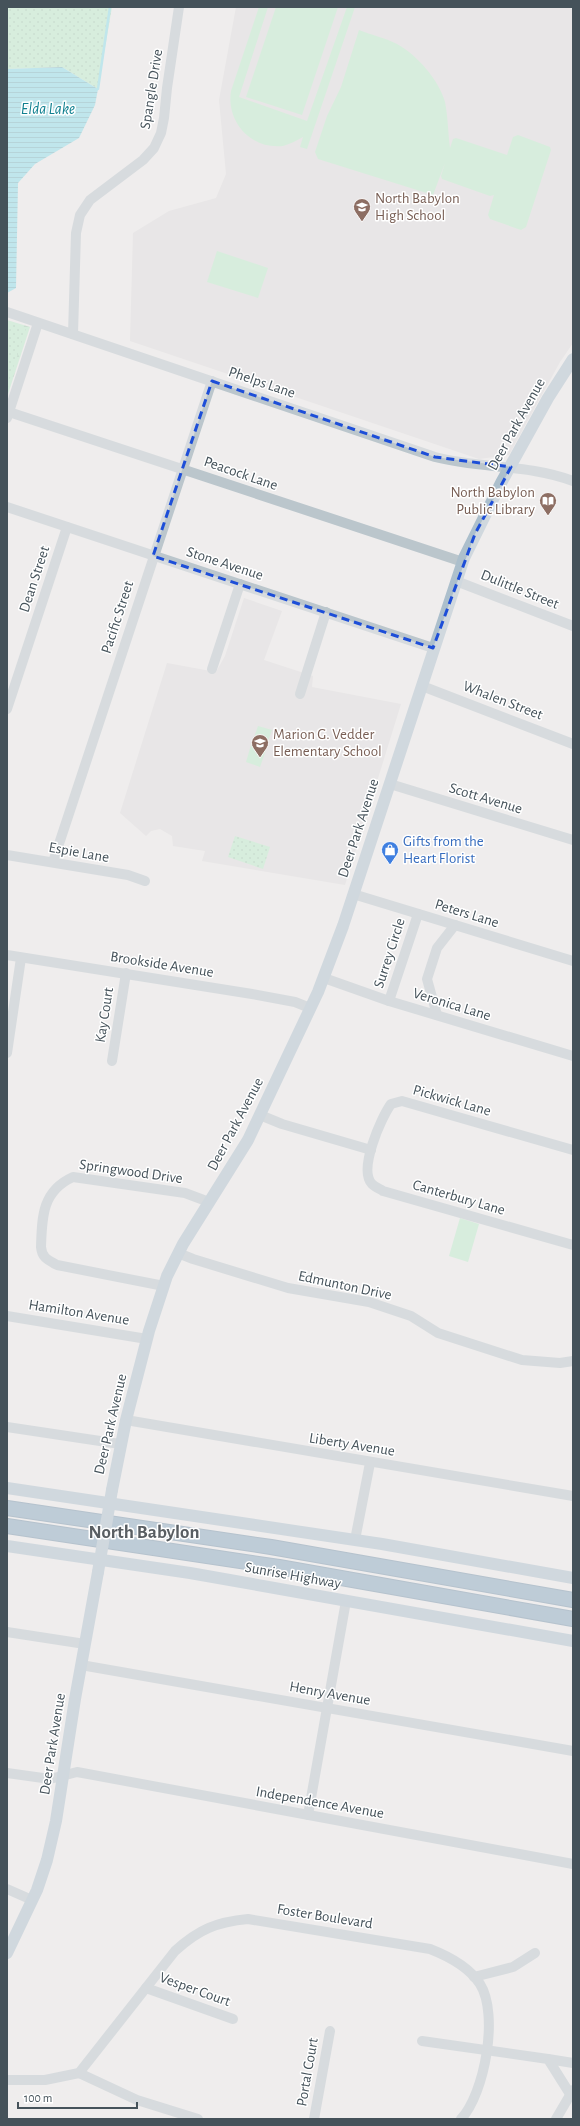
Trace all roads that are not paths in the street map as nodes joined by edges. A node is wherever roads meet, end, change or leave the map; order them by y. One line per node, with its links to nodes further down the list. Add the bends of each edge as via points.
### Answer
1 (179, 7): 4 (street, Spangle Drive, via 164,118 154,148 143,160 90,200 80,215 76,233)
2 (7, 312): 3 (street, Phelps Lane)
3 (38, 323): 4 (street, Phelps Lane); 7 (street)
4 (73, 334): 6 (street, Phelps Lane)
5 (571, 365): 8 (main road, Deer Park Avenue)
6 (212, 381): 8 (street, Phelps Lane, via 435,457); 9 (street, Pacific Street)
7 (8, 415): 9 (street, Peacock Lane)
8 (510, 467): 10 (street, Phelps Lane, via 544,472); 14 (main road, Deer Park Avenue, via 481,521)
9 (182, 469): 13 (street, Pacific Street); 14 (street, Peacock Lane)
10 (573, 481)
11 (7, 508): 12 (street, Stone Avenue)
12 (67, 527): 13 (street, Stone Avenue); 23 (street, Dean Street)
13 (153, 556): 16 (street, Stone Avenue); 28 (street, Pacific Street)
14 (463, 562): 15 (main road, Deer Park Avenue)
15 (456, 581): 18 (street, Dulittle Street); 19 (main road, Deer Park Avenue)
16 (240, 584): 17 (street, Stone Avenue); 20 (street)
17 (326, 612): 19 (street, Stone Avenue); 22 (street)
18 (573, 626)
19 (434, 648): 21 (main road, Deer Park Avenue)
20 (212, 668)
21 (422, 686): 24 (street, Whalen Street); 25 (main road, Deer Park Avenue)
22 (300, 694)
23 (7, 709)
24 (573, 744)
25 (390, 784): 26 (street, Scott Avenue); 30 (main road, Deer Park Avenue)
26 (573, 840)
27 (7, 855): 28 (street, Espie Lane)
28 (53, 862): 29 (street, Espie Lane)
29 (145, 881)
30 (353, 894): 31 (street, Peters Lane); 37 (main road, Deer Park Avenue)
31 (418, 914): 32 (street, Peters Lane); 38 (street, Surrey Circle)
32 (455, 925): 35 (street, Peters Lane); 40 (street, via 437,948 427,979)
33 (7, 955): 34 (street, Brookside Avenue)
34 (21, 958): 36 (street, Brookside Avenue); 41 (street)
35 (573, 961)
36 (126, 973): 39 (street, Brookside Avenue, via 295,1002); 43 (street, Kay Court)
37 (324, 978): 38 (street, Veronica Lane); 39 (main road, Deer Park Avenue)
38 (389, 1001): 40 (street, Veronica Lane)
39 (310, 1008): 44 (main road, Deer Park Avenue)
40 (437, 1015): 42 (street, Veronica Lane)
41 (7, 1053)
42 (573, 1056)
43 (112, 1061)
44 (260, 1115): 45 (street); 47 (main road, Deer Park Avenue, via 242,1152)
45 (371, 1150): 46 (street, Pickwick Lane, via 384,1114 391,1104 402,1101); 48 (street, Canterbury Lane, via 367,1174 372,1184 383,1191)
46 (573, 1150)
47 (209, 1202): 49 (main road, Deer Park Avenue); 50 (street, Springwood Drive, via 185,1193 81,1176 66,1180 44,1205 41,1247 45,1259 57,1265)
48 (573, 1245)
49 (178, 1253): 50 (main road, Deer Park Avenue); 53 (street, Edmunton Drive, via 193,1260 277,1285 358,1300 390,1309 411,1316 438,1333 522,1360 560,1363)
50 (164, 1286): 52 (main road, Deer Park Avenue)
51 (7, 1316): 52 (street, Hamilton Avenue)
52 (147, 1339): 54 (main road, Deer Park Avenue)
53 (573, 1361)
54 (126, 1420): 56 (main road, Deer Park Avenue); 57 (street, Liberty Avenue)
55 (7, 1427): 56 (street)
56 (120, 1444): 70 (main road, Deer Park Avenue, bridge)
57 (370, 1463): 59 (street, Liberty Avenue); 62 (street)
58 (7, 1488): 62 (main road)
59 (573, 1496)
60 (7, 1508): 65 (highway, Sunrise Highway, via 251,1544)
61 (7, 1526): 67 (highway, Sunrise Highway, via 272,1566)
62 (355, 1540): 64 (main road)
63 (7, 1546): 66 (main road, Sunrise Highway, via 190,1573)
64 (573, 1578)
65 (573, 1600)
66 (346, 1602): 69 (main road, Sunrise Highway); 72 (street)
67 (573, 1618)
68 (7, 1632): 70 (street)
69 (573, 1641)
70 (85, 1644): 71 (main road, Deer Park Avenue)
71 (81, 1665): 72 (street, Henry Avenue); 75 (main road, Deer Park Avenue)
72 (326, 1707): 73 (street, Henry Avenue); 76 (street)
73 (573, 1751)
74 (7, 1773): 75 (street, Independence Avenue, via 50,1779)
75 (62, 1776): 76 (street, Independence Avenue, via 77,1772); 79 (main road, Deer Park Avenue, via 56,1822 47,1860)
76 (308, 1815): 77 (street, Independence Avenue)
77 (573, 1864)
78 (7, 1889): 79 (street)
79 (32, 1900): 80 (main road, Deer Park Avenue)
80 (7, 1953)
81 (535, 1953): 82 (street, via 513,1967)
82 (474, 1977): 83 (street, Foster Boulevard, via 461,1965 430,1949 248,1919 206,1928 190,1937 175,1951); 87 (street, Foster Boulevard, via 484,1996)
83 (146, 1988): 84 (street, Vesper Court); 90 (street, Foster Boulevard)
84 (233, 2019)
85 (330, 2031): 94 (street, Portal Court)
86 (422, 2041): 87 (street)
87 (488, 2050): 88 (street); 95 (street, Foster Boulevard, via 476,2096)
88 (548, 2059): 89 (street); 92 (street)
89 (573, 2063)
90 (79, 2073): 91 (street, via 45,2080); 93 (street, via 137,2100)
91 (7, 2080)
92 (572, 2092): 96 (street)
93 (198, 2119)
94 (314, 2119)
95 (462, 2119)
96 (556, 2119)

